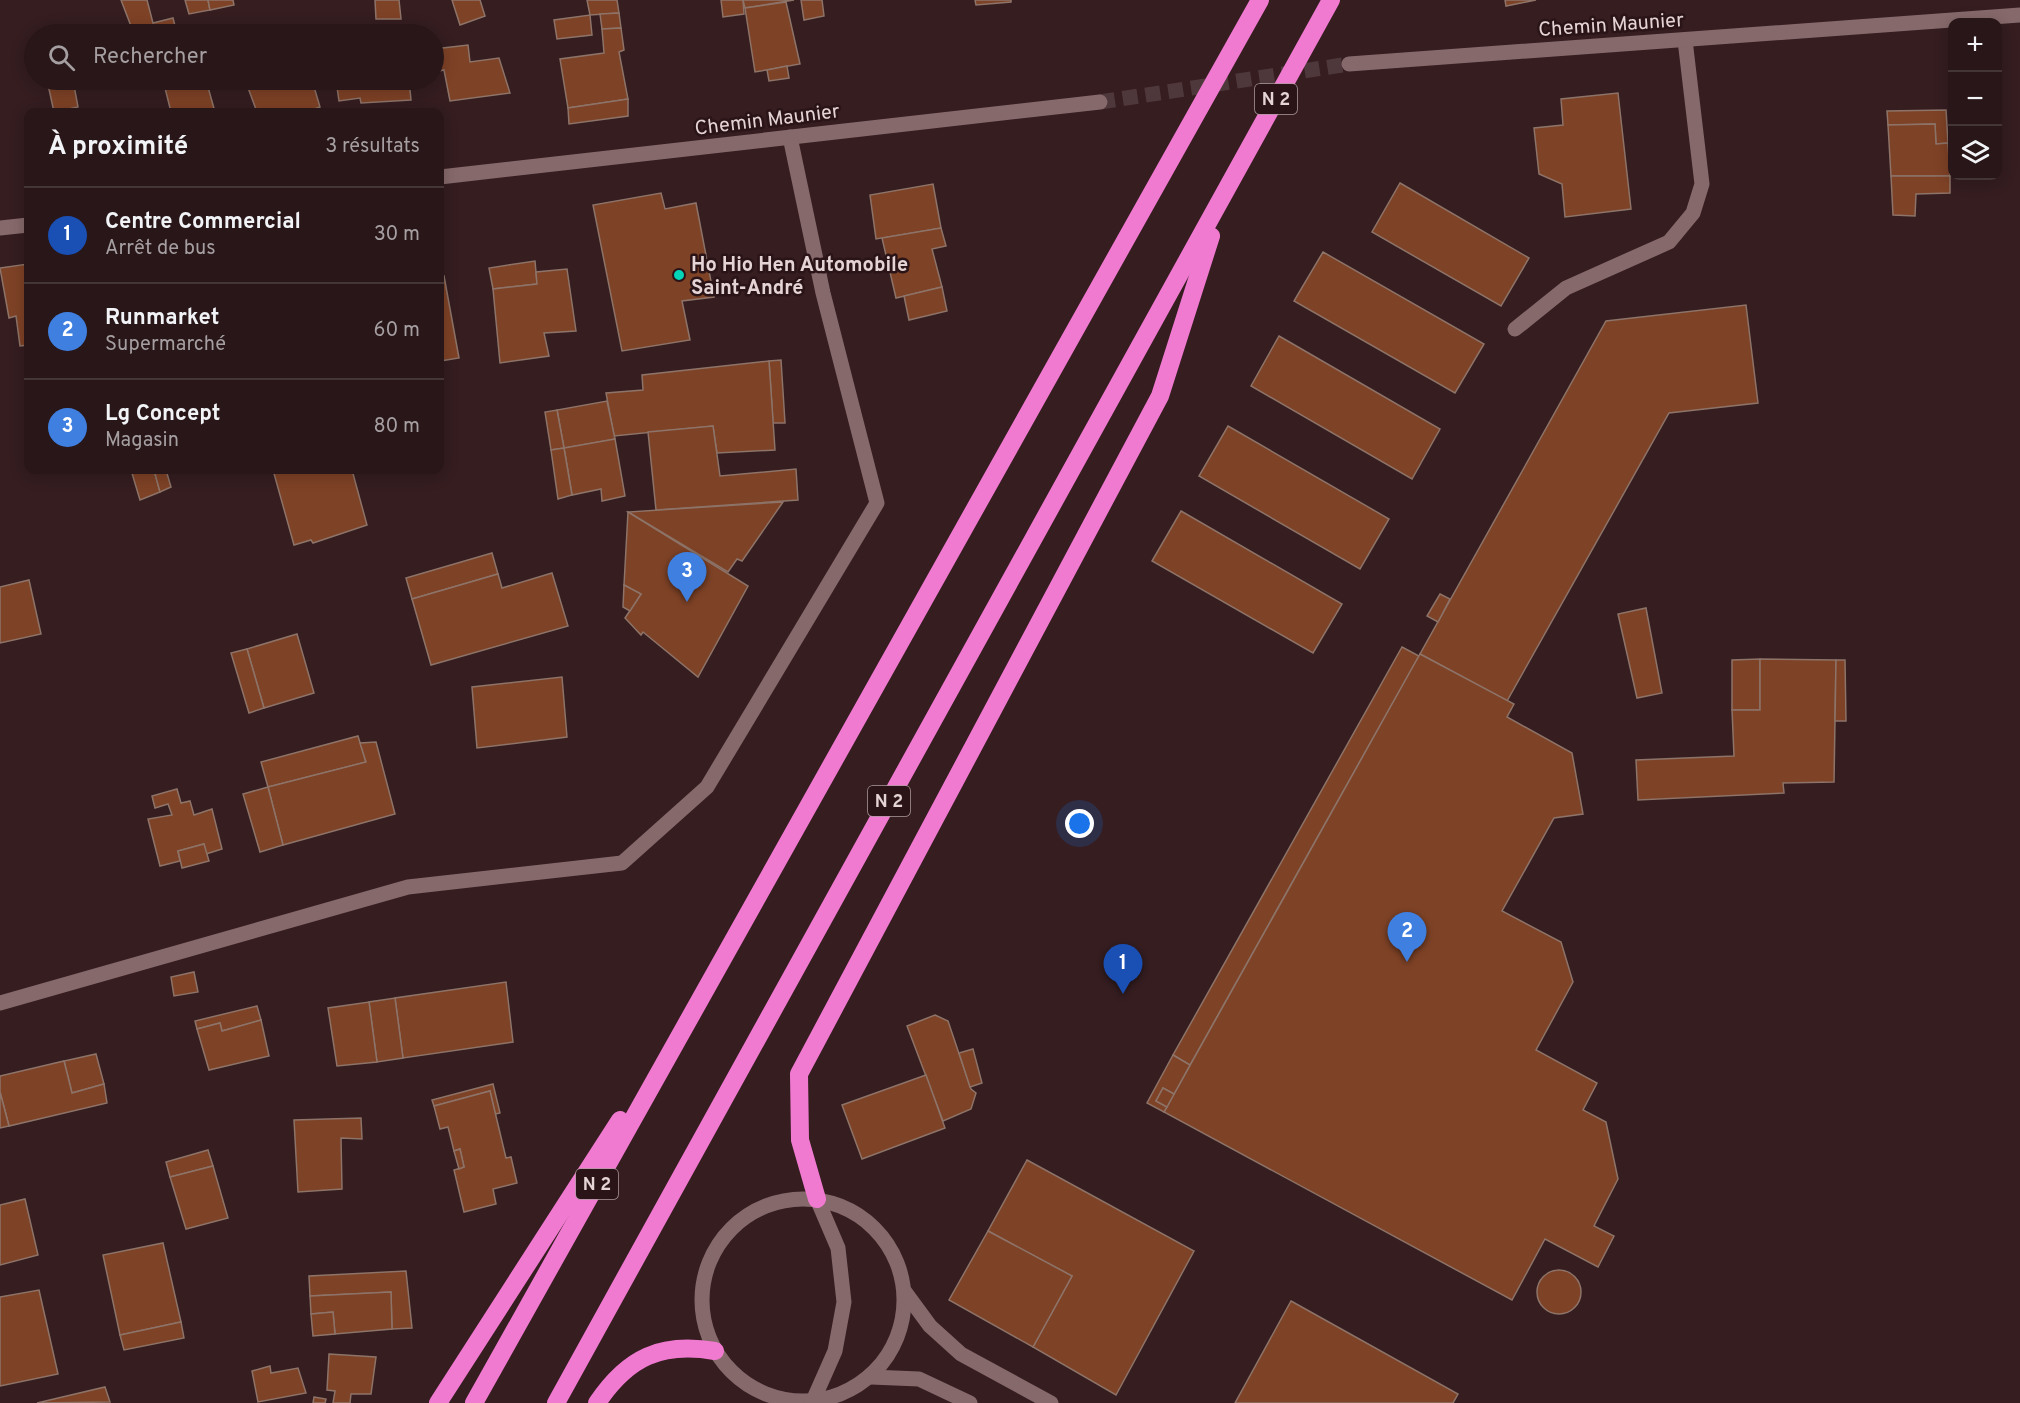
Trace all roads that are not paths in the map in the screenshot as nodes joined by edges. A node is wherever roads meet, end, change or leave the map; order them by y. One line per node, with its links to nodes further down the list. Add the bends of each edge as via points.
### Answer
1 (1260, 0): 13 (highway, N 2)
2 (1330, 0): 9 (highway, N 2)
3 (2020, 15): 4 (street, Chemin Maunier)
4 (1685, 40): 5 (street, Chemin Maunier); 12 (street, via 1701,184 1693,213 1669,242 1566,288)
5 (1349, 64)
6 (1100, 102): 7 (street, Chemin Maunier)
7 (790, 137): 8 (street, Chemin Maunier); 14 (street, via 823,293 877,503 707,787 622,863 408,887)
8 (444, 177)
9 (1222, 199): 15 (highway, via 1160,396 800,1074 800,1140); 22 (highway, N 2)
10 (24, 225): 11 (street)
11 (0, 228)
12 (1515, 329)
13 (719, 964): 20 (highway); 21 (highway, N 2)
14 (0, 1003)
15 (818, 1199): 16 (street, via 836,1203 864,1219 884,1238 898,1261); 17 (street, via 785,1200 754,1210 729,1230 710,1257 702,1288 704,1321); 19 (street, via 838,1248 844,1302 835,1351)
16 (905, 1292): 18 (street, via 903,1324 891,1353); 25 (street, via 930,1326 962,1354)
17 (715, 1351): 19 (street, via 733,1373 756,1390 784,1400); 23 (highway, via 688,1346 640,1358)
18 (871, 1377): 19 (street, via 843,1394); 24 (street, via 919,1379)
19 (812, 1402)
20 (438, 1403)
21 (474, 1403)
22 (556, 1403)
23 (597, 1403)
24 (970, 1403)
25 (1051, 1403)

